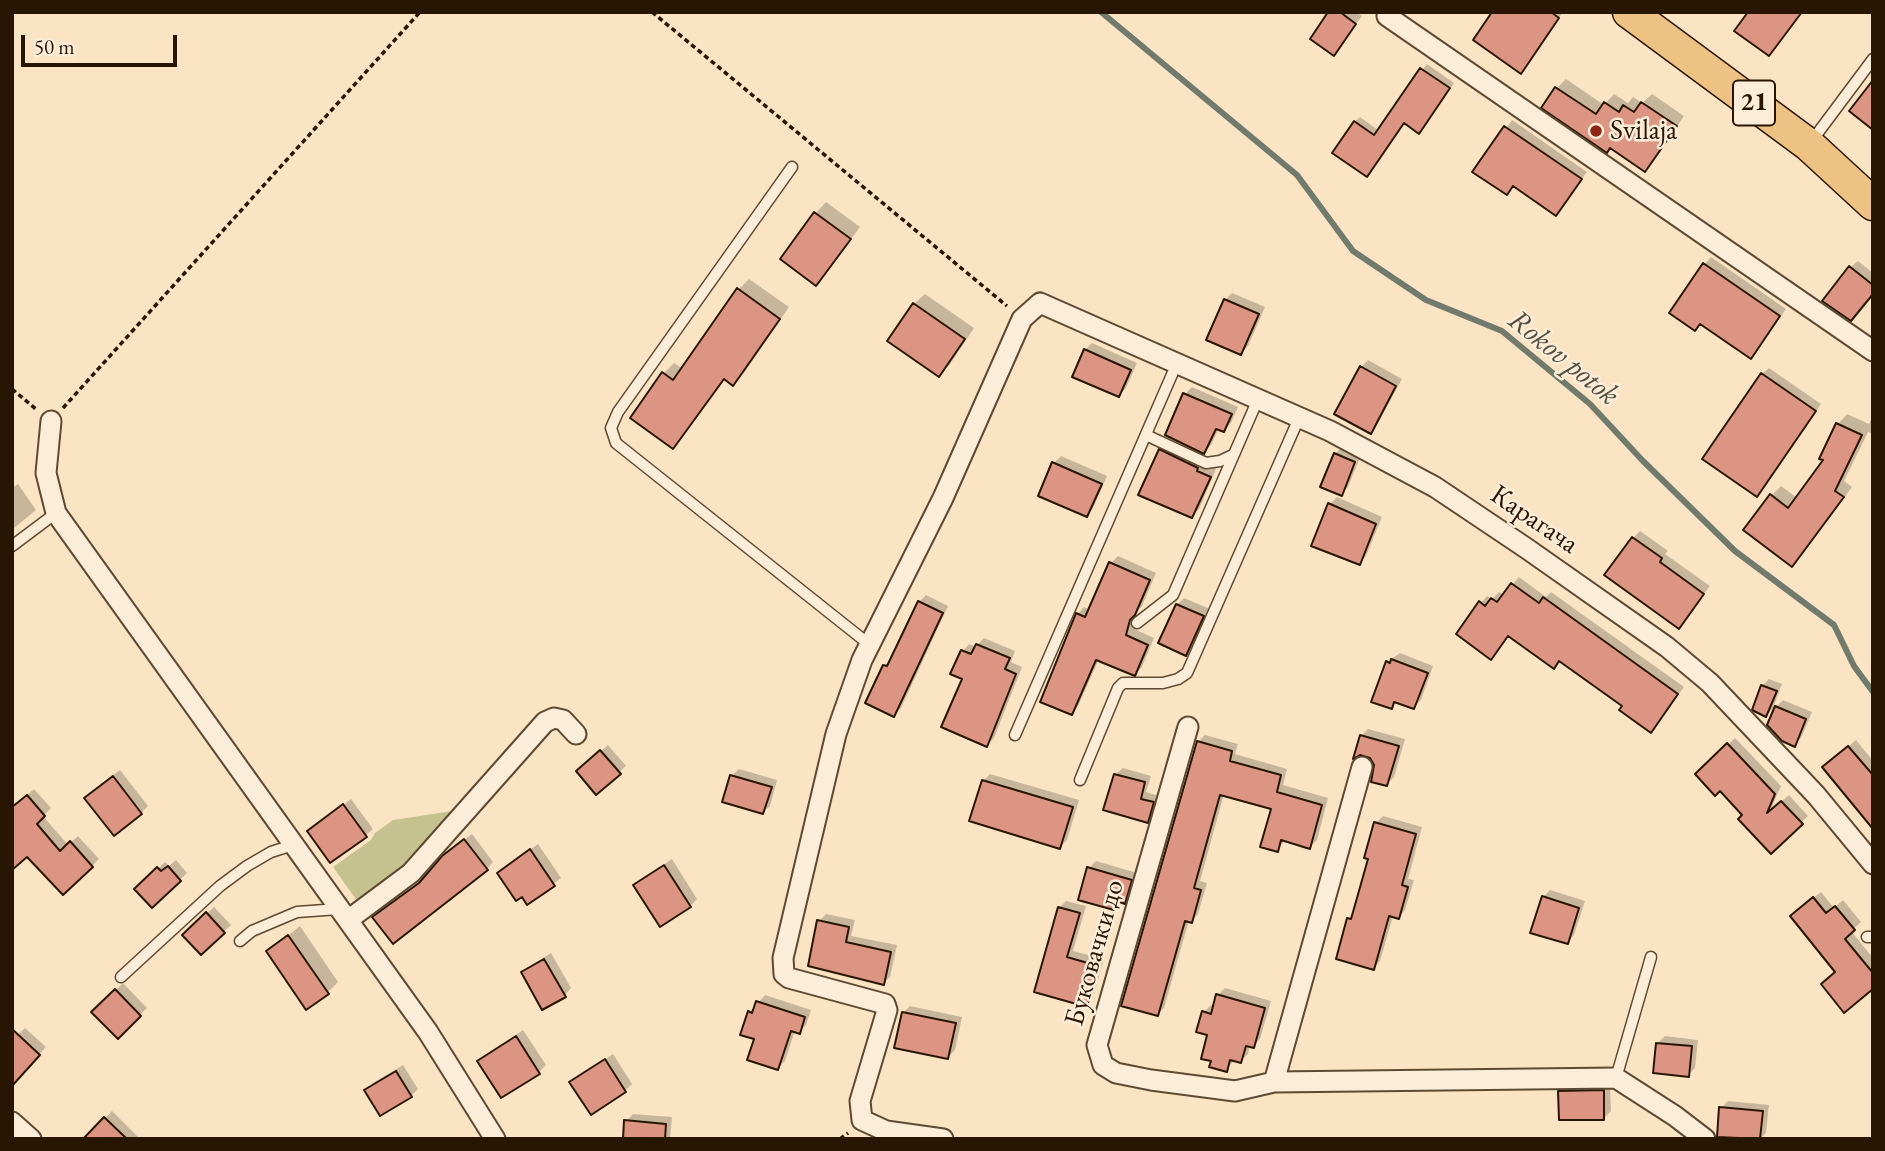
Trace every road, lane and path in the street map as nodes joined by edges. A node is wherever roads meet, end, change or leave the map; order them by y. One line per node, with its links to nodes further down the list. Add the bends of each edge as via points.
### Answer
1 (420, 12): 15 (path)
2 (652, 12): 9 (path)
3 (1629, 12): 6 (main road, 21)
4 (1387, 16): 10 (street)
5 (1873, 59): 6 (lane)
6 (1809, 145): 8 (main road, 21)
7 (792, 167): 21 (lane, via 611,428 616,443)
8 (1873, 204)
9 (1022, 319): 11 (street, Карагача, via 1040,303); 21 (street, via 943,498)
10 (1873, 351)
11 (1177, 363): 13 (street, Карагача); 16 (lane)
12 (12, 389): 15 (path)
13 (1258, 399): 14 (street, Карагача); 17 (lane)
14 (1299, 418): 26 (lane, via 1187,673 1163,682 1123,683); 28 (street, Карагача, via 1435,487 1667,647 1748,723)
15 (51, 421): 18 (street, via 46,473)
16 (1146, 435): 17 (lane, via 1206,463); 24 (lane)
17 (1233, 455): 20 (lane, via 1173,595)
18 (56, 513): 19 (lane); 27 (street)
19 (12, 546)
20 (1137, 623)
21 (870, 645): 38 (street, via 836,734 782,967 789,978 884,1004 887,1010 860,1101 862,1119 886,1131)
22 (1188, 727): 34 (street, Буковачки до, via 1097,1045 1099,1058 1115,1073 1151,1080 1236,1091)
23 (576, 734): 29 (street, via 563,720 545,722 411,873)
24 (1015, 735)
25 (1362, 767): 34 (street)
26 (1080, 780)
27 (293, 845): 29 (street); 32 (lane, via 271,852 220,886)
28 (1873, 864)
29 (344, 914): 30 (lane, via 297,912); 37 (street, via 428,1032)
30 (240, 941)
31 (1651, 957): 33 (lane)
32 (121, 977)
33 (1616, 1077): 34 (street, Буковачки до); 39 (street)
34 (1274, 1082)
35 (12, 1122): 36 (street)
36 (31, 1139)
37 (495, 1139)
38 (943, 1139)
39 (1705, 1139)

